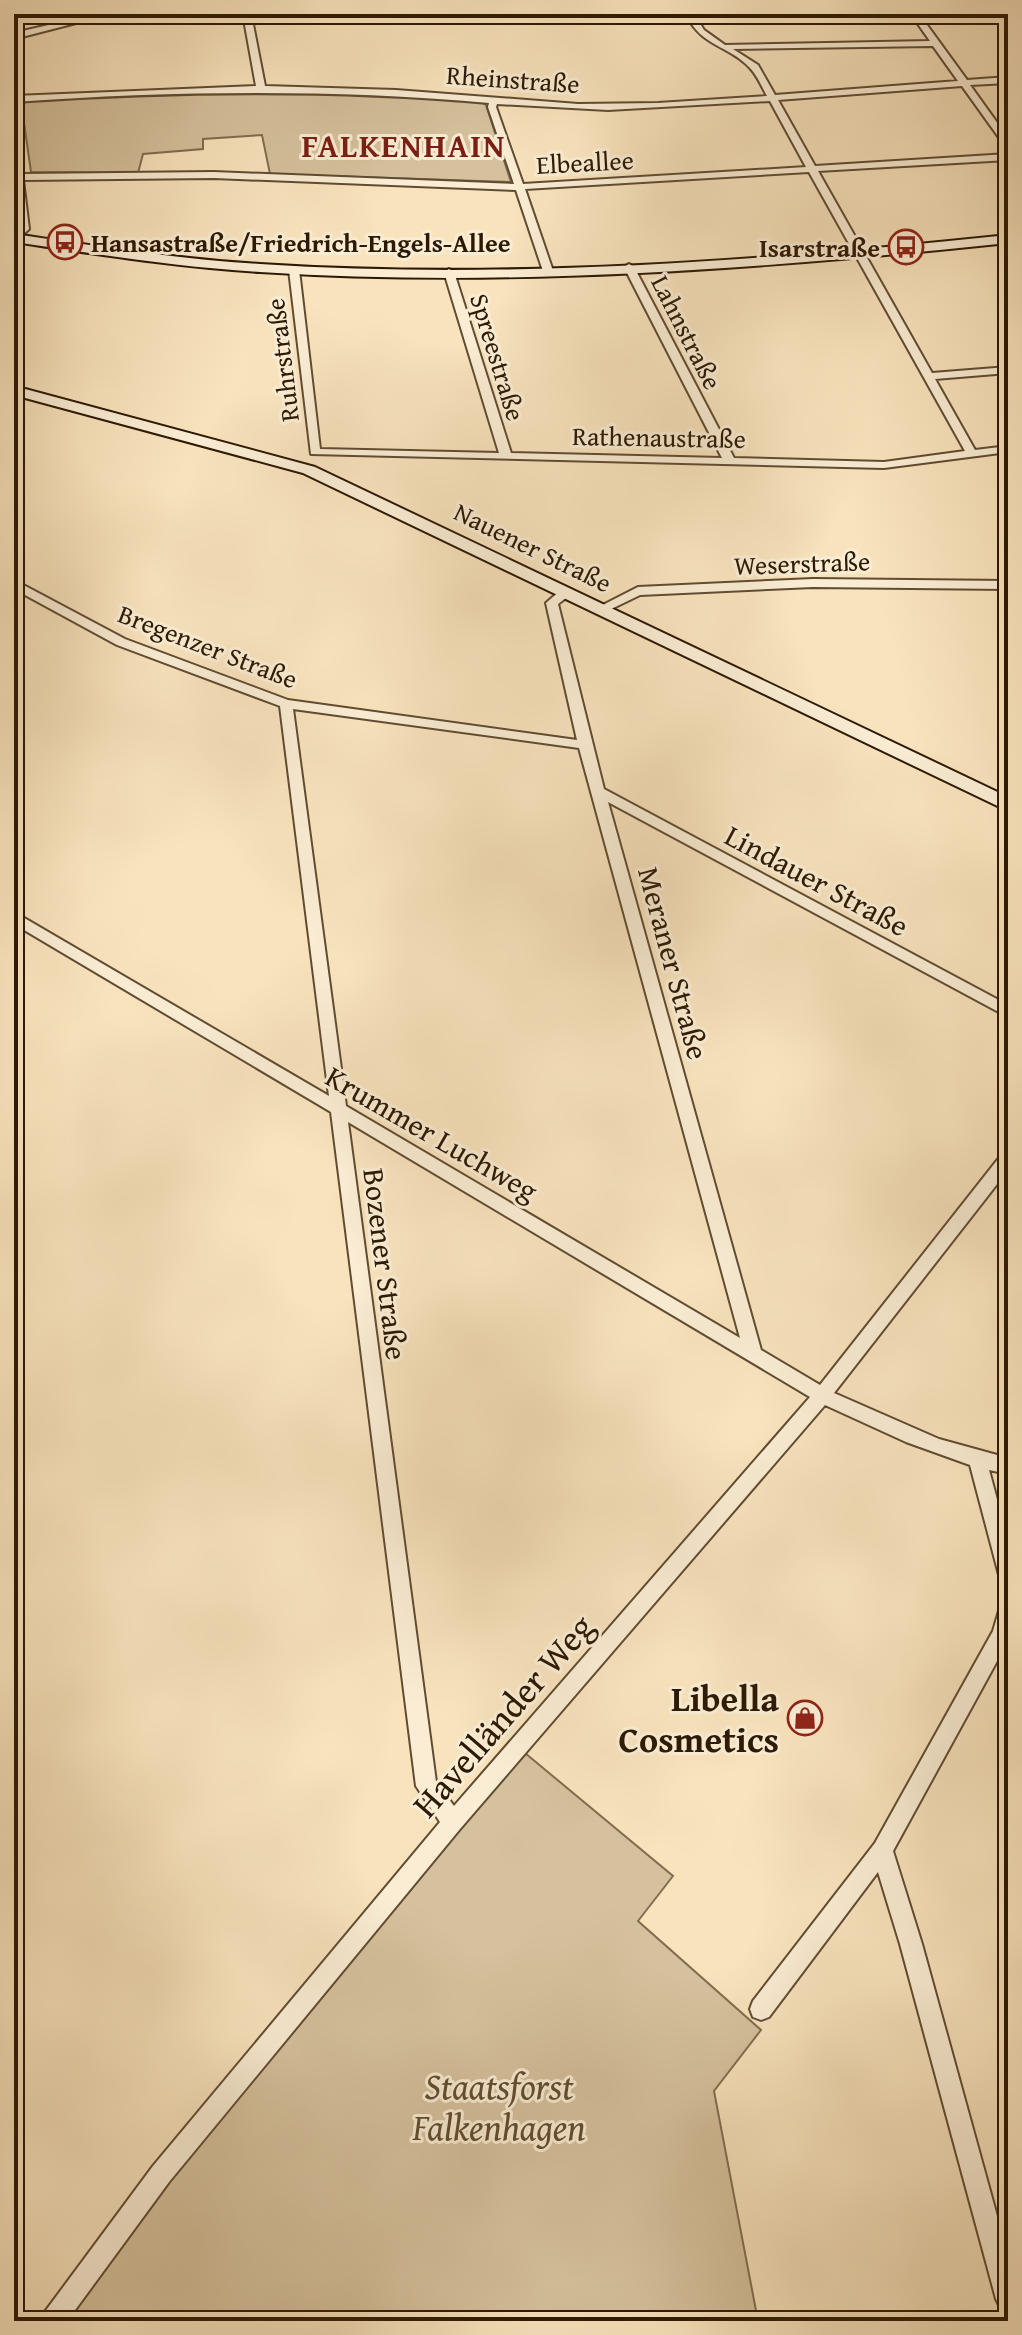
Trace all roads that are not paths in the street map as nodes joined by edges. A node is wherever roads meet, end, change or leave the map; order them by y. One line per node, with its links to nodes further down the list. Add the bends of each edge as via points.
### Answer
1 (107, 14): 5 (street)
2 (247, 14): 10 (street)
3 (690, 14): 7 (street, via 699,31)
4 (915, 14): 6 (street)
5 (14, 36)
6 (936, 43): 7 (street); 9 (street)
7 (726, 47): 11 (street, via 755,67)
8 (1008, 80): 9 (street, Rheinstraße)
9 (964, 82): 11 (street, Rheinstraße); 15 (street)
10 (261, 88): 12 (street, Rheinstraße); 13 (street, Rheinstraße)
11 (772, 96): 13 (street, Rheinstraße, via 608,107); 17 (street)
12 (14, 99)
13 (494, 101): 19 (street)
14 (14, 137): 18 (street)
15 (1008, 144)
16 (1008, 157): 17 (street, Elbeallee)
17 (813, 171): 19 (street, Elbeallee); 22 (street)
18 (19, 177): 19 (street, Elbeallee, via 214,175); 20 (street, via 24,229)
19 (519, 187): 25 (street)
20 (14, 238): 24 (street)
21 (1008, 239): 22 (street)
22 (861, 255): 23 (street); 28 (street)
23 (629, 267): 25 (street); 34 (street, Lahnstraße)
24 (294, 270): 26 (street); 30 (street, Ruhrstraße)
25 (548, 271): 26 (street)
26 (449, 272): 33 (street, Spreestraße)
27 (1008, 370): 28 (street)
28 (929, 376): 32 (street)
29 (14, 390): 37 (street, Nauener Straße, via 309,470)
30 (314, 446): 33 (street, Rathenaustraße, via 315,452)
31 (1008, 449): 32 (street, Rathenaustraße)
32 (972, 454): 34 (street, Rathenaustraße, via 884,465)
33 (506, 456): 34 (street, Rathenaustraße)
34 (729, 460)
35 (14, 584): 39 (street, Bregenzer Straße, via 121,642)
36 (1008, 585): 38 (street, Weserstraße, via 813,583 638,591)
37 (566, 592): 38 (street, Nauener Straße); 40 (street, Meraner Straße, via 552,603)
38 (601, 609): 42 (street, Nauener Straße)
39 (286, 704): 40 (street, Bregenzer Straße); 45 (street, Bozener Straße)
40 (585, 745): 41 (street, Meraner Straße)
41 (601, 793): 44 (street, Lindauer Straße); 47 (street, Meraner Straße)
42 (1008, 805)
43 (14, 917): 45 (street, Krummer Luchweg)
44 (1008, 1012)
45 (338, 1110): 47 (street, Krummer Luchweg); 53 (street, Bozener Straße, via 426,1786)
46 (1008, 1158): 48 (street, Havelländer Weg)
47 (753, 1353): 48 (street, Krummer Luchweg)
48 (822, 1395): 49 (street, Krummer Luchweg); 53 (street, Havelländer Weg)
49 (978, 1461): 50 (street, Krummer Luchweg); 51 (street)
50 (1008, 1466)
51 (1008, 1575)
52 (1008, 1610): 54 (street, via 1002,1633)
53 (453, 1822): 57 (street, Havelländer Weg, via 161,2174)
54 (882, 1850): 55 (street); 56 (street)
55 (761, 2009)
56 (1008, 2299)
57 (52, 2321)

